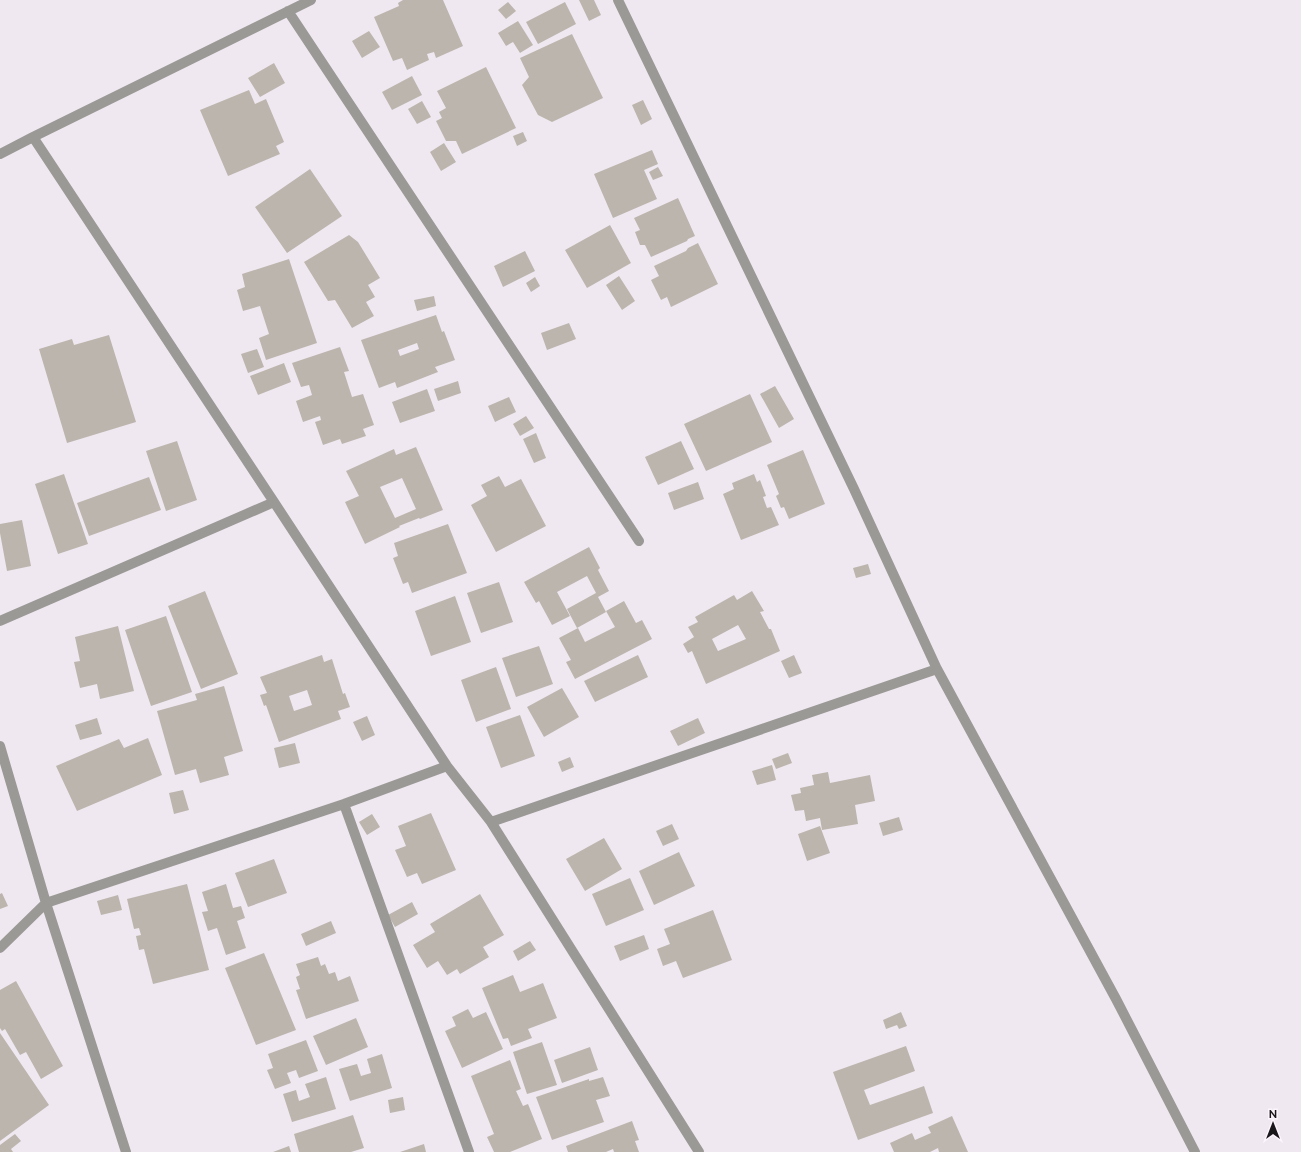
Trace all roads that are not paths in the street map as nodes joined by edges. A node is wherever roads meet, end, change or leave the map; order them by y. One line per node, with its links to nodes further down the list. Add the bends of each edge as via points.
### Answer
1 (311, 0): 3 (street)
2 (618, 0): 9 (street, via 854,489)
3 (288, 11): 4 (street); 7 (street)
4 (33, 138): 5 (street); 6 (street)
5 (0, 154)
6 (274, 502): 8 (street); 11 (street)
7 (639, 541)
8 (0, 622)
9 (937, 669): 13 (street); 19 (street)
10 (0, 746): 14 (street)
11 (447, 766): 12 (street); 13 (street)
12 (344, 804): 14 (street); 17 (street)
13 (491, 822): 18 (street)
14 (46, 903): 15 (street); 16 (street)
15 (0, 948)
16 (126, 1152)
17 (469, 1152)
18 (699, 1152)
19 (1196, 1152)

